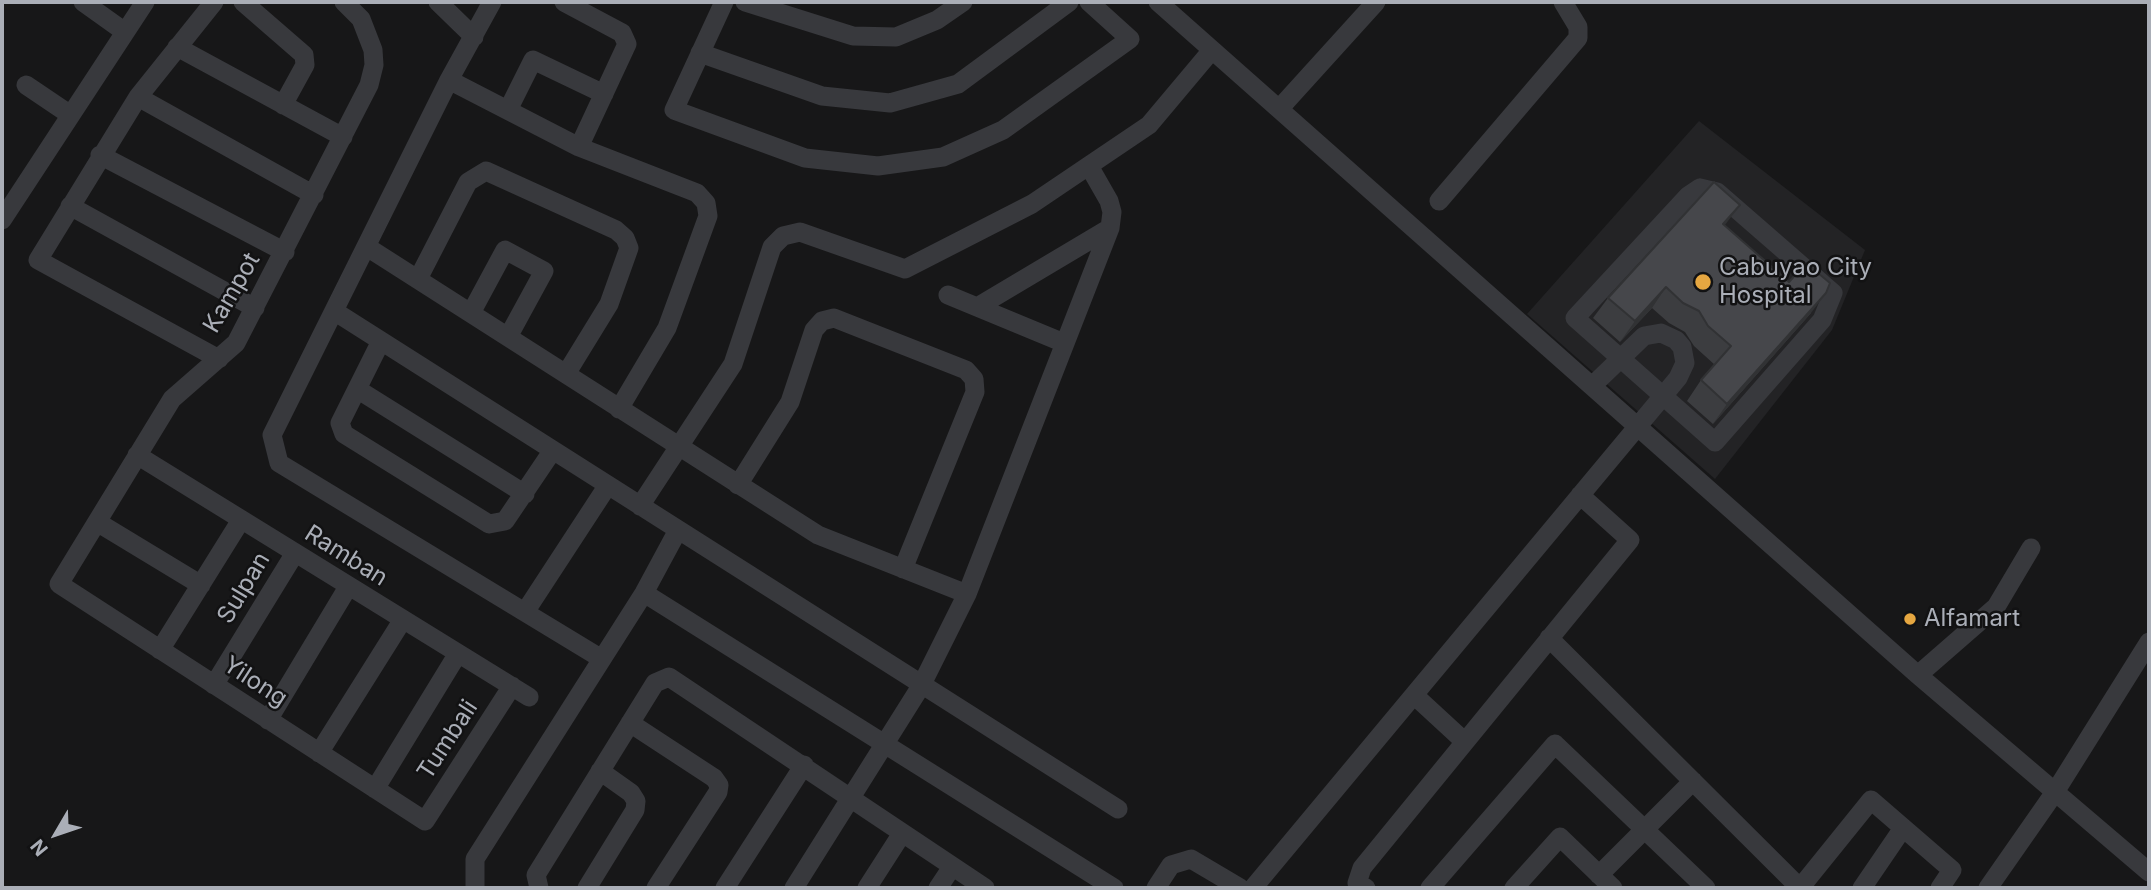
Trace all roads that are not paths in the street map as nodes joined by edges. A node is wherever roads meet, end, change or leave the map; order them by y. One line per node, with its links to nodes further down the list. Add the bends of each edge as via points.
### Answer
1 (83, 2): 17 (street)
2 (145, 2): 17 (street)
3 (214, 2): 19 (street)
4 (243, 2): 26 (street, via 304,55 305,65)
5 (344, 2): 30 (street, Kampot, via 361,19 374,65)
6 (438, 2): 18 (street)
7 (492, 2): 18 (street)
8 (564, 2): 24 (street, via 622,33 627,44)
9 (724, 2): 21 (street)
10 (745, 2): 11 (street, via 853,36 896,37 937,20)
11 (962, 2)
12 (1069, 2): 21 (street, via 958,84 890,103 822,96)
13 (1089, 2): 21 (street, via 1129,39 1003,130 943,157 878,166 805,158 674,110)
14 (1158, 2): 20 (street)
15 (1376, 2): 27 (street)
16 (1563, 2): 35 (street, via 1578,27 1578,38)
17 (125, 32): 29 (street)
18 (474, 37): 22 (street)
19 (177, 47): 25 (street); 26 (street)
20 (1212, 50): 27 (street); 33 (street, via 1149,125)
21 (700, 53)
22 (449, 80): 28 (street); 39 (street)
23 (26, 85): 29 (street)
24 (604, 94): 28 (street, via 533,60); 31 (street)
25 (138, 97): 32 (street); 34 (street)
26 (284, 105): 30 (street)
27 (1279, 109): 53 (street)
28 (508, 110): 31 (street)
29 (69, 114): 37 (street)
30 (343, 137): 34 (street, Kampot)
31 (579, 147): 56 (street, via 697,193 706,203 708,216 667,328)
32 (100, 155): 36 (street); 40 (street)
33 (1089, 166): 38 (street, via 1109,201); 58 (street, via 1032,204 905,269 800,232 783,236 772,247 733,364)
34 (314, 195): 40 (street, Kampot)
35 (1438, 201)
36 (70, 206): 44 (street); 50 (street, via 38,260)
37 (2, 220)
38 (1110, 228): 43 (street); 49 (street)
39 (367, 247): 41 (street); 45 (street)
40 (285, 251): 44 (street, Kampot)
41 (418, 279): 46 (street); 52 (street, via 468,182 486,171 616,230 629,248 609,304)
42 (948, 295): 43 (street)
43 (979, 306): 49 (street)
44 (255, 307): 50 (street, Kampot, via 236,343)
45 (334, 311): 48 (street); 77 (street, via 272,435 279,463)
46 (471, 313): 47 (street); 47 (street, via 505,250 544,271)
47 (508, 337): 52 (street)
48 (381, 341): 54 (street); 59 (street)
49 (1064, 343): 76 (street)
50 (219, 359): 60 (street, Kampot, via 172,399)
51 (1620, 359): 53 (street); 55 (street); 55 (street, via 1652,333 1676,340 1685,355 1683,372); 55 (street, via 1575,318 1700,188 1717,192 1833,293 1822,320 1715,443)
52 (566, 374): 56 (street)
53 (1592, 386): 57 (street)
54 (357, 389): 63 (street); 63 (street, via 340,423 344,434 489,524 505,522)
55 (1663, 397): 57 (street)
56 (619, 409): 58 (street)
57 (1636, 427): 64 (street); 84 (street)
58 (680, 448): 62 (street); 65 (street)
59 (553, 450): 61 (street); 63 (street)
60 (137, 455): 66 (street, Ramban); 67 (street, Kampot)
61 (608, 485): 65 (street); 77 (street)
62 (738, 485): 71 (street, via 818,535); 71 (street, via 790,402 814,330 822,321 834,318 966,370 974,379 975,392)
63 (525, 494)
64 (1580, 495): 79 (street, via 1630,540); 88 (street)
65 (640, 506): 68 (street)
66 (241, 520): 70 (street, Ramban); 73 (street)
67 (97, 522): 72 (street, Kampot); 73 (street)
68 (678, 530): 75 (street); 87 (street)
69 (2031, 548): 84 (street, via 1996,607)
70 (295, 553): 74 (street, Ramban); 85 (street, Sulpan)
71 (903, 569): 76 (street)
72 (59, 584): 81 (street, Yilong)
73 (201, 584): 81 (street)
74 (348, 587): 78 (street, Ramban); 90 (street)
75 (644, 593): 83 (street); 93 (street)
76 (967, 594): 87 (street)
77 (525, 612): 83 (street)
78 (402, 621): 82 (street, Ramban); 94 (street)
79 (1549, 638): 92 (street); 97 (street)
80 (2149, 642): 99 (street)
81 (160, 650): 85 (street, Yilong)
82 (457, 655): 86 (street, Ramban); 98 (street)
83 (602, 659): 110 (street, via 475,859)
84 (1918, 676): 99 (street)
85 (214, 685): 90 (street, Yilong)
86 (512, 686): 89 (street, Ramban); 102 (street, Tumbali)
87 (921, 686): 93 (street); 101 (street)
88 (1414, 695): 92 (street); 122 (street)
89 (529, 697)
90 (268, 720): 94 (street, Yilong)
91 (630, 723): 95 (street, via 655,683 669,677); 96 (street); 113 (street, via 719,785)
92 (1465, 742): 123 (street, via 1362,868 1357,883)
93 (886, 743): 100 (street); 119 (street)
94 (319, 753): 98 (street, Yilong)
95 (804, 765): 100 (street); 114 (street)
96 (600, 771): 111 (street, via 536,875); 112 (street, via 631,793 635,810)
97 (1693, 781): 104 (street); 127 (street)
98 (375, 789): 102 (street, Yilong)
99 (2055, 792): 107 (street); 130 (street)
100 (852, 797): 105 (street); 115 (street)
101 (1118, 809)
102 (425, 821)
103 (1903, 828): 127 (street, via 1871,800); 128 (street); 129 (street, via 1952,870)
104 (1645, 830): 108 (street); 124 (street, via 1555,744); 126 (street)
105 (901, 835): 106 (street); 116 (street)
106 (952, 867): 117 (street); 118 (street)
107 (2149, 872)
108 (1606, 882): 125 (street, via 1560,837)
109 (2149, 884): 131 (street)
110 (475, 888)
111 (539, 888)
112 (587, 888)
113 (656, 888)
114 (725, 888)
115 (794, 888)
116 (867, 888)
117 (938, 888)
118 (985, 888)
119 (1114, 888)
120 (1156, 888): 121 (street, via 1171,865 1191,859)
121 (1240, 888)
122 (1253, 888)
123 (1366, 888)
124 (1430, 888)
125 (1514, 888)
126 (1706, 888)
127 (1800, 888)
128 (1862, 888)
129 (1940, 888)
130 (1988, 888)
131 (2146, 888)

